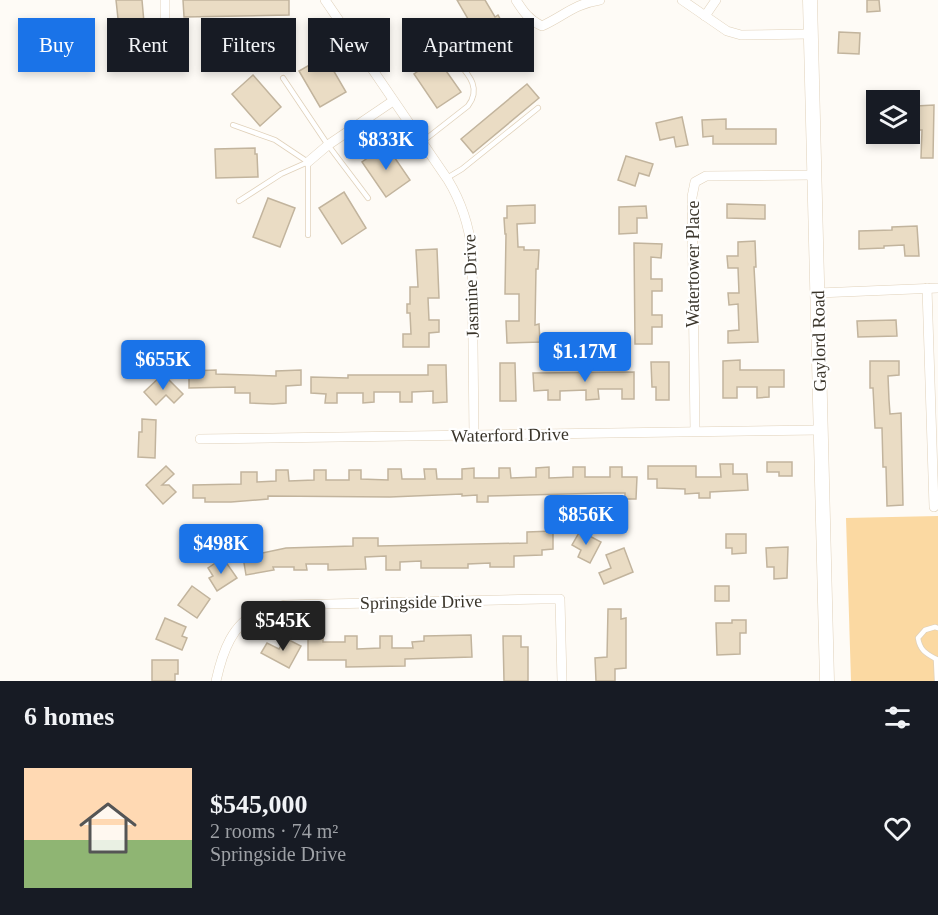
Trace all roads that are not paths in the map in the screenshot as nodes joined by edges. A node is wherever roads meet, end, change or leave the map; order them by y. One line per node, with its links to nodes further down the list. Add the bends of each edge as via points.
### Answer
1 (165, 0): 9 (street)
2 (325, 0): 13 (street, Jasmine Drive)
3 (516, 0): 4 (street, via 533,22 542,26 573,8)
4 (600, 0)
5 (682, 0): 8 (street)
6 (716, 0): 8 (street)
7 (810, 0): 10 (street, Gaylord Road)
8 (705, 16): 10 (street, via 741,35)
9 (165, 18)
10 (810, 34): 19 (street, Gaylord Road)
11 (467, 72): 16 (lane, via 476,90 474,99)
12 (282, 78): 17 (lane)
13 (393, 101): 16 (street, Jasmine Drive); 17 (street)
14 (538, 108): 20 (lane)
15 (232, 125): 18 (lane, via 275,140)
16 (422, 142): 20 (street, Jasmine Drive)
17 (328, 145): 18 (street); 21 (lane)
18 (308, 162): 22 (lane); 23 (lane)
19 (814, 175): 26 (street, Gaylord Road); 28 (street, Watertower Place, via 706,176 695,182)
20 (447, 178): 29 (street, Jasmine Drive, via 470,228)
21 (368, 198)
22 (239, 201)
23 (308, 236)
24 (927, 288): 25 (street); 26 (street); 30 (street)
25 (938, 288)
26 (818, 293): 27 (street, Gaylord Road)
27 (820, 430): 28 (street, Waterford Drive); 37 (street, Gaylord Road)
28 (695, 432): 29 (street, Waterford Drive)
29 (474, 435): 31 (street, Waterford Drive)
30 (935, 435): 32 (street)
31 (200, 439)
32 (934, 507)
33 (938, 628): 34 (lane, via 925,630 918,638 925,653)
34 (937, 658): 38 (lane)
35 (216, 681): 36 (street, Springside Drive, via 224,648 238,627 259,611 285,605 560,599)
36 (562, 681)
37 (827, 681)
38 (937, 681)

